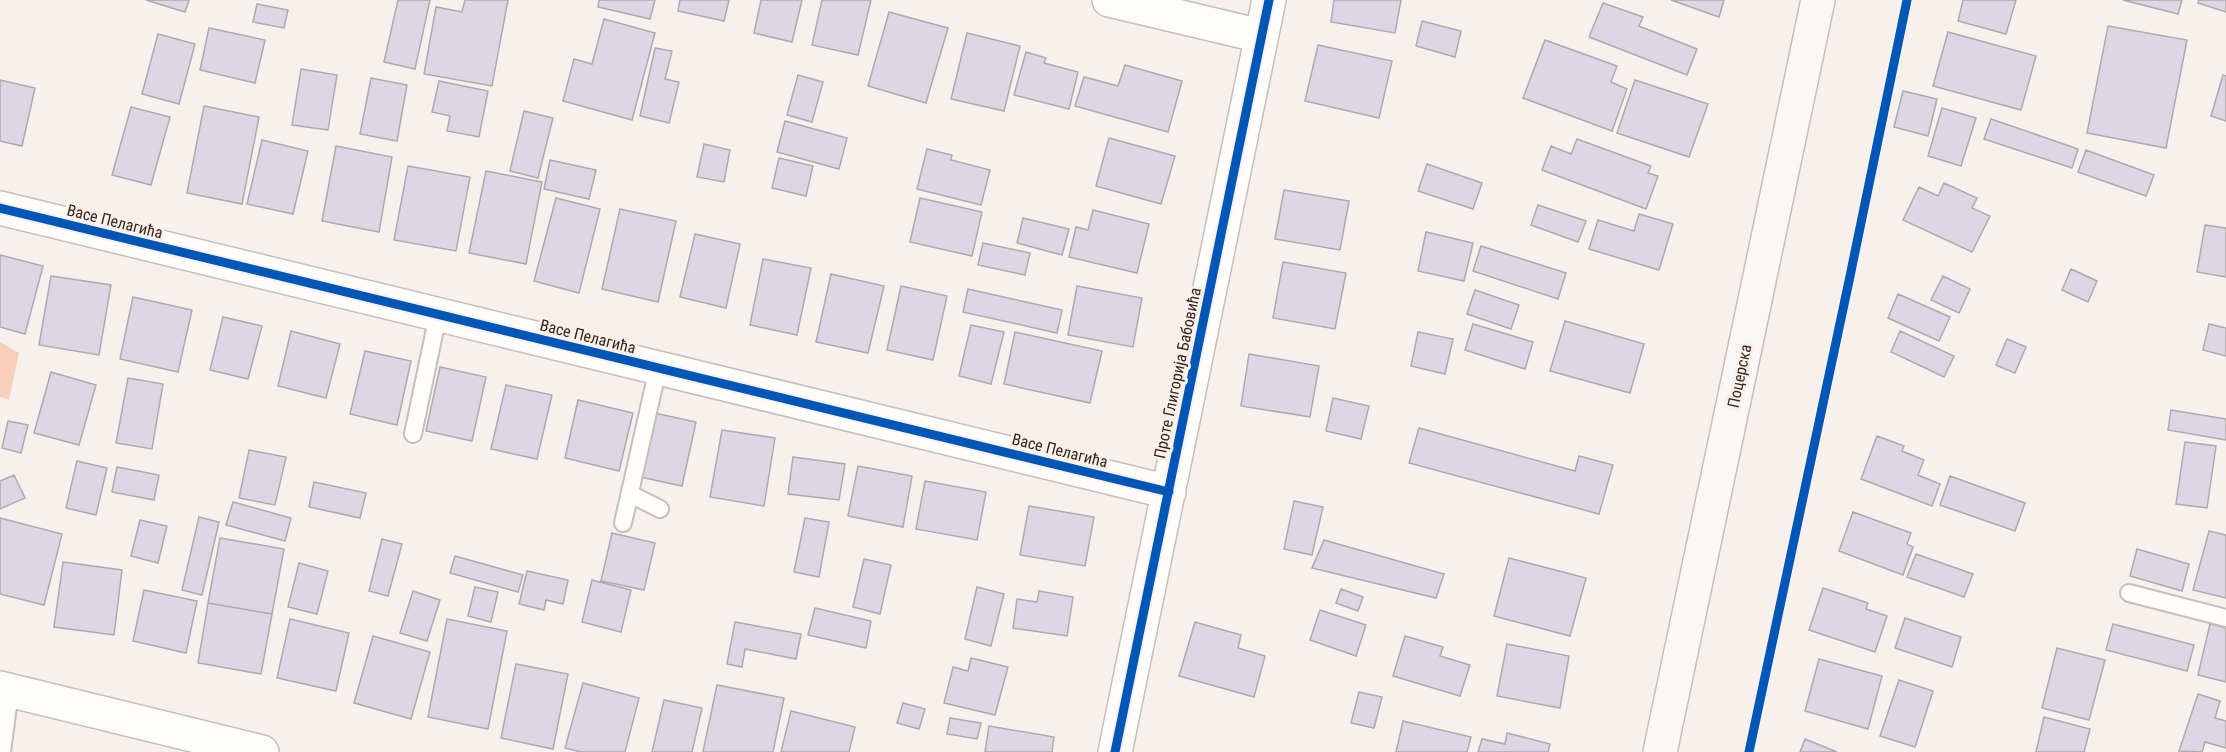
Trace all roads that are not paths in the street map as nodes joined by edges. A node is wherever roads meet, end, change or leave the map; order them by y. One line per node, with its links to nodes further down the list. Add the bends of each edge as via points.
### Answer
1 (1109, 0): 4 (street)
2 (1269, 0): 4 (street, Проте Глигорија Бабовића)
3 (1818, 0): 22 (main road, Поцерска)
4 (1261, 36): 9 (street, Проте Глигорија Бабовића)
5 (0, 208): 6 (street, Васе Пелагића)
6 (438, 315): 7 (street, Васе Пелагића); 8 (lane)
7 (658, 368): 10 (street, Васе Пелагића); 12 (lane)
8 (413, 434)
9 (1180, 435): 10 (street, via 1153,462); 11 (street, Проте Глигорија Бабовића)
10 (1118, 479): 11 (street, Васе Пелагића); 15 (street, via 1138,502)
11 (1168, 492): 15 (street, Проте Глигорија Бабовића)
12 (630, 494): 13 (lane); 14 (lane)
13 (660, 509)
14 (623, 523)
15 (1153, 567): 21 (street, Проте Глигорија Бабовића)
16 (2130, 593): 17 (lane)
17 (2226, 618)
18 (5, 690): 19 (lane); 20 (street)
19 (2, 752)
20 (262, 752)
21 (1115, 752)
22 (1660, 752)

